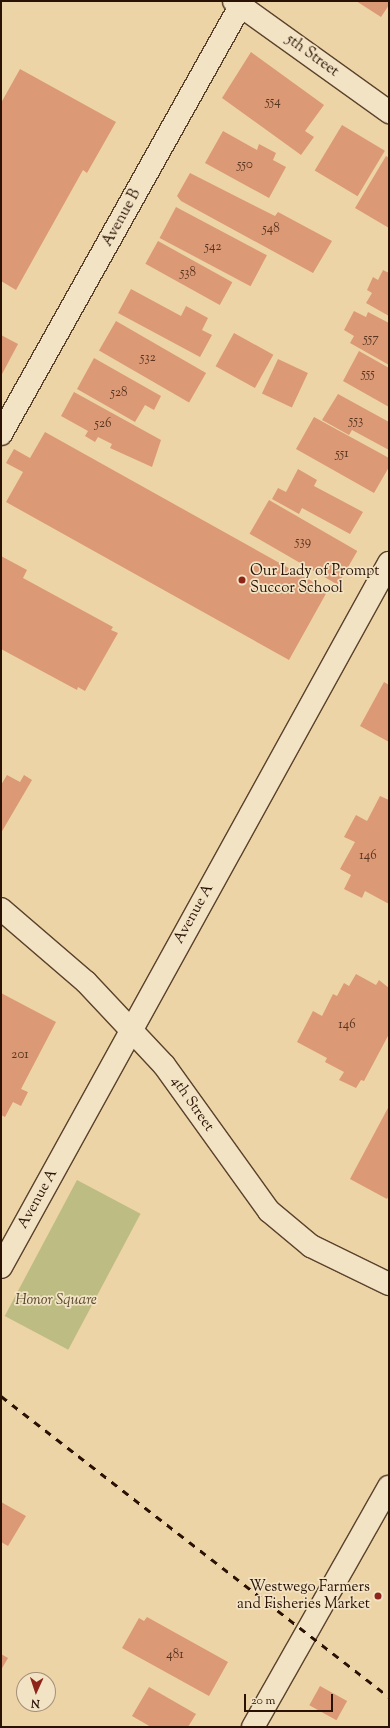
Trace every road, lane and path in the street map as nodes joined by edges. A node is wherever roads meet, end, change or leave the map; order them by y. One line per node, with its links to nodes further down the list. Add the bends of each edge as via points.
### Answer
1 (239, 2): 2 (street, 5th Street); 3 (street, Avenue B)
2 (389, 112)
3 (1, 434)
4 (389, 563): 6 (street, Avenue A)
5 (1, 909): 6 (street, 4th Street, via 86,982)
6 (130, 1029): 7 (street, Avenue A); 8 (street, 4th Street, via 195,1106 228,1158 269,1211 311,1246)
7 (1, 1267)
8 (389, 1284)
9 (389, 1487): 10 (street)
10 (253, 1727)

